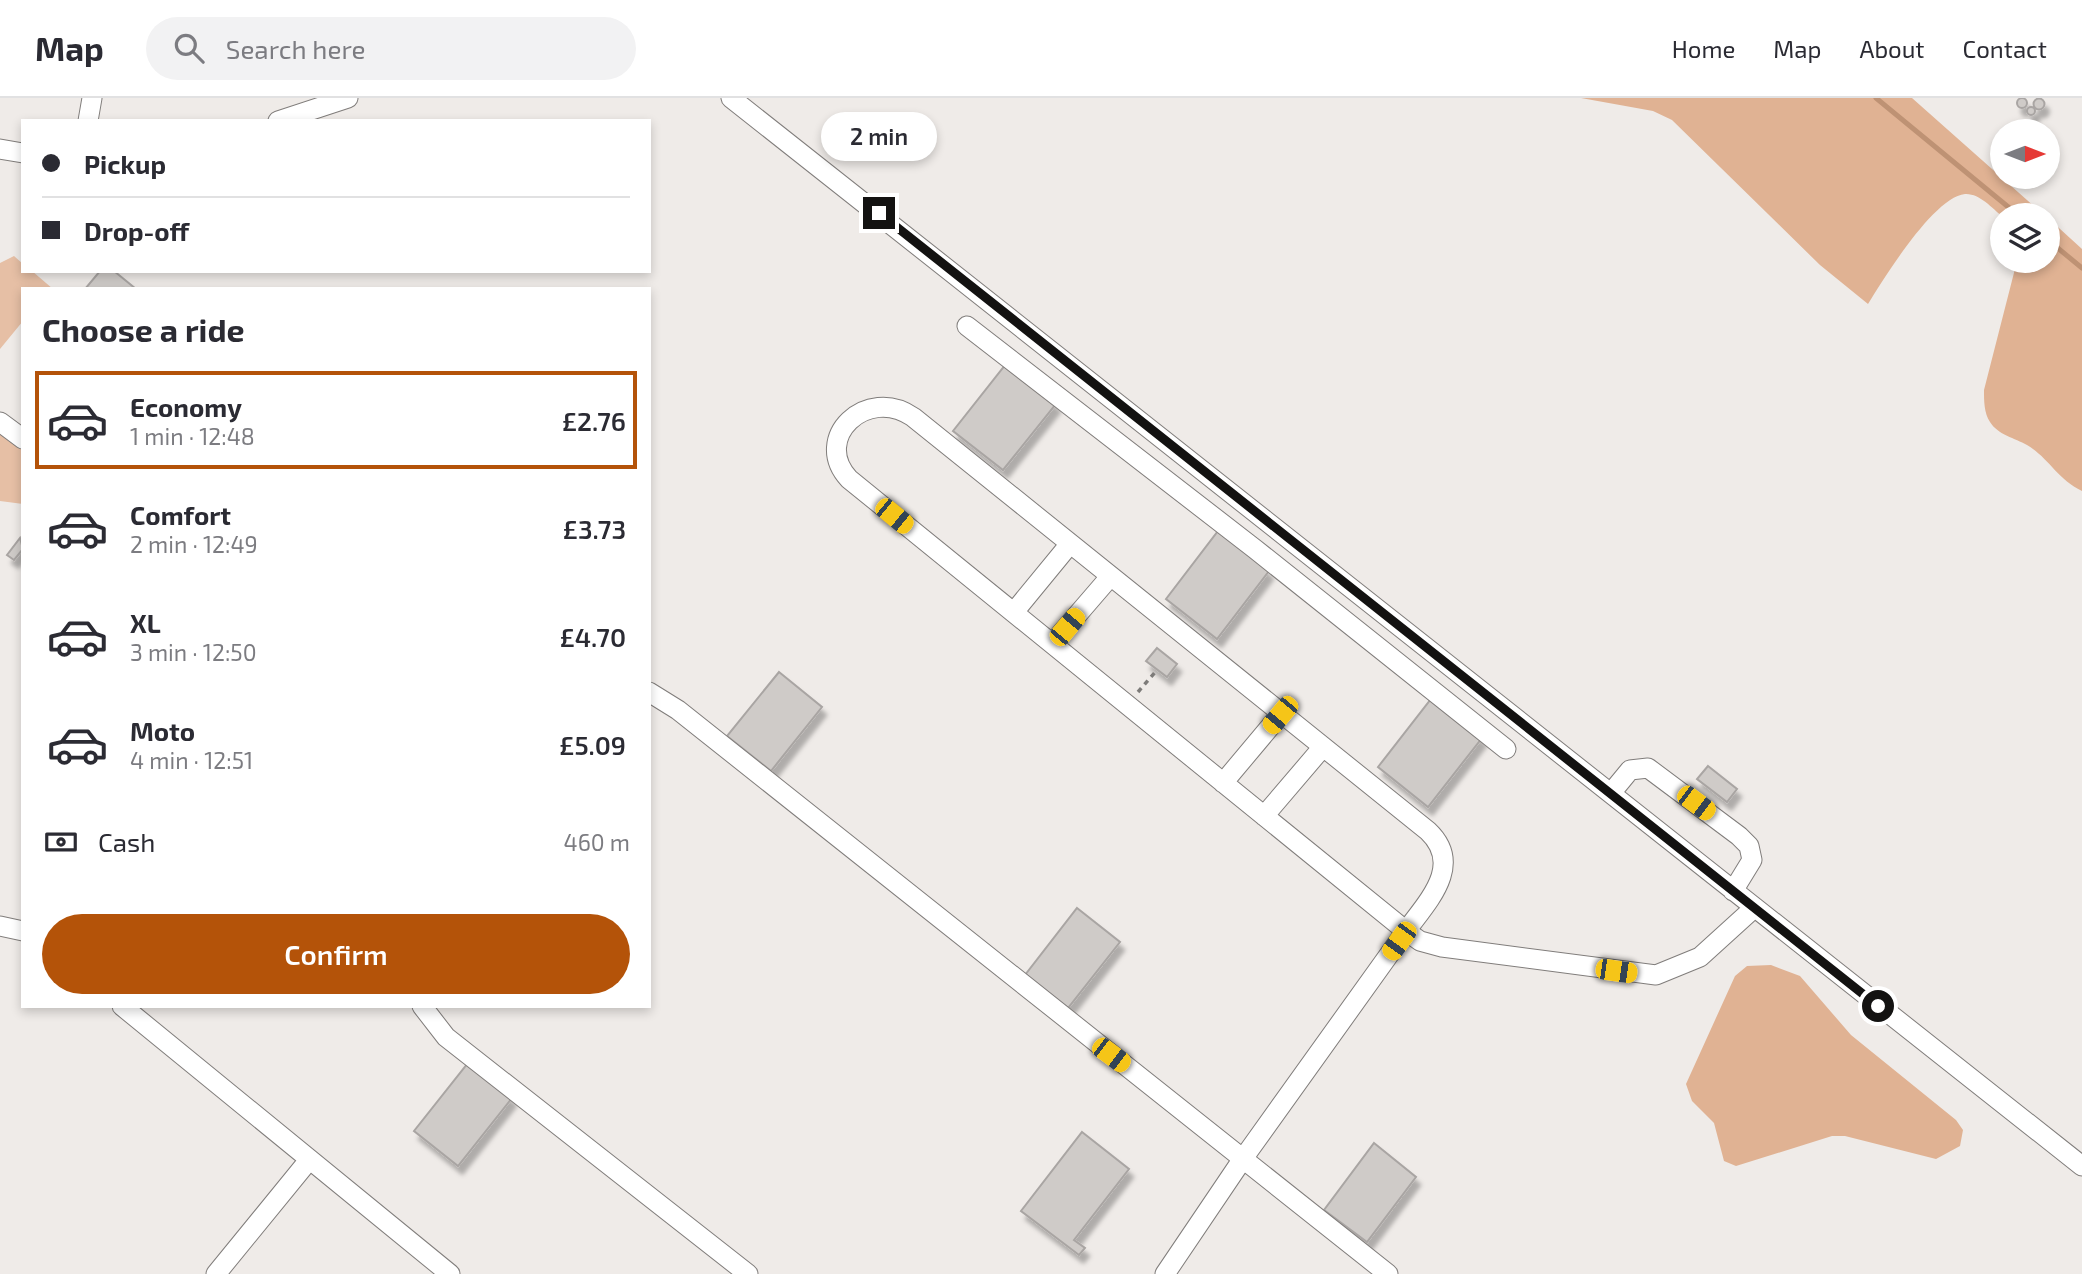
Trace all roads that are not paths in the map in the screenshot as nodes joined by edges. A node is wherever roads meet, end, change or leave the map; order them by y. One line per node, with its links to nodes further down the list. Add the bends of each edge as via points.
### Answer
1 (92, 98): 4 (street)
2 (348, 98): 5 (street)
3 (731, 98): 20 (street)
4 (88, 119)
5 (284, 119)
6 (0, 149): 7 (street)
7 (21, 153)
8 (967, 326): 18 (street, via 1255,548)
9 (0, 422): 10 (street)
10 (21, 438)
11 (1069, 545): 12 (street); 13 (street); 13 (street, via 906,412 869,408 846,423 838,453 845,475)
12 (1109, 578): 14 (street); 16 (street)
13 (1014, 612): 14 (street)
14 (1054, 643): 19 (street)
15 (651, 693): 30 (street, via 678,710)
16 (1280, 715): 17 (street); 19 (street)
17 (1322, 748): 21 (street); 26 (street, via 1428,831 1441,848 1441,880)
18 (1506, 750)
19 (1223, 783): 21 (street)
20 (1611, 793): 22 (street); 22 (street, via 1630,770 1648,768 1745,841 1752,860)
21 (1264, 816): 26 (street)
22 (1733, 891): 23 (street)
23 (1754, 908): 26 (street, via 1700,957 1656,975 1433,946); 31 (street)
24 (0, 926): 25 (street)
25 (21, 930)
26 (1406, 931): 30 (street)
27 (124, 1008): 29 (street)
28 (424, 1008): 34 (street, via 446,1037)
29 (309, 1160): 32 (street); 33 (street)
30 (1242, 1160): 35 (street); 36 (street)
31 (2082, 1166)
32 (216, 1274)
33 (450, 1274)
34 (748, 1274)
35 (1165, 1274)
36 (1388, 1274)

